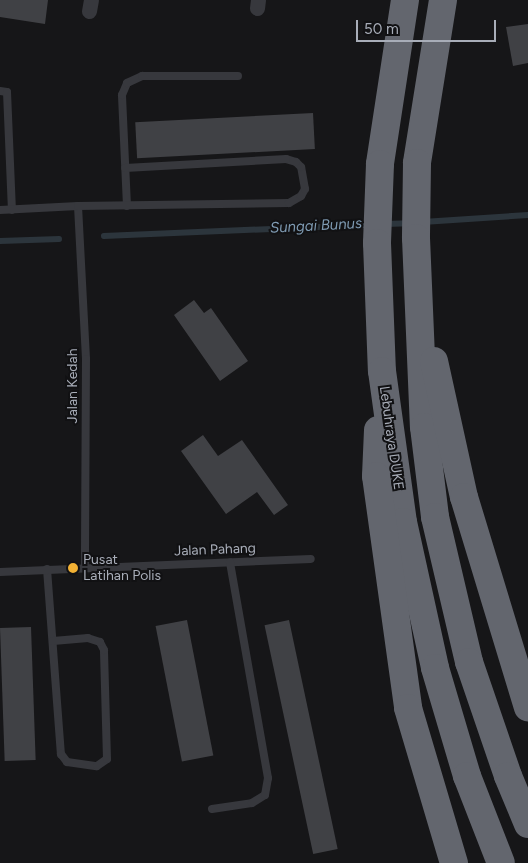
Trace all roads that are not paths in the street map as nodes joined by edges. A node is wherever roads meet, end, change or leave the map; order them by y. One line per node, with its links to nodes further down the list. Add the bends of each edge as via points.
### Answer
1 (405, 0): 11 (highway, Lebuhraya DUKE, via 380,164 378,243)
2 (443, 0): 10 (highway, via 418,163 416,238)
3 (238, 76): 5 (lane, via 142,76 127,83 122,95)
4 (4, 92): 9 (lane)
5 (125, 168): 7 (lane); 7 (lane, via 286,159 296,162 301,168 305,189 302,196 289,203)
6 (78, 206): 7 (lane); 9 (lane); 14 (lane, Jalan Kedah, via 86,359)
7 (127, 206)
8 (0, 210): 9 (lane)
9 (12, 210)
10 (420, 296): 18 (highway, via 464,497); 20 (highway, via 424,427 435,517 468,662)
11 (382, 371): 21 (highway, via 376,476 408,708); 22 (highway, Lebuhraya DUKE, via 403,522 435,668 468,776)
12 (311, 559): 13 (lane, Jalan Pahang)
13 (230, 562): 14 (lane, Jalan Pahang); 19 (lane, via 268,778 265,795 252,803)
14 (85, 567): 15 (lane, Jalan Pahang)
15 (47, 569): 16 (lane, Jalan Pahang); 17 (lane)
16 (0, 572)
17 (52, 641): 17 (lane, via 61,754 68,762 96,766 107,759 104,650 100,642 88,638)
18 (528, 708)
19 (212, 809)
20 (528, 824)
21 (454, 863)
22 (501, 863)

